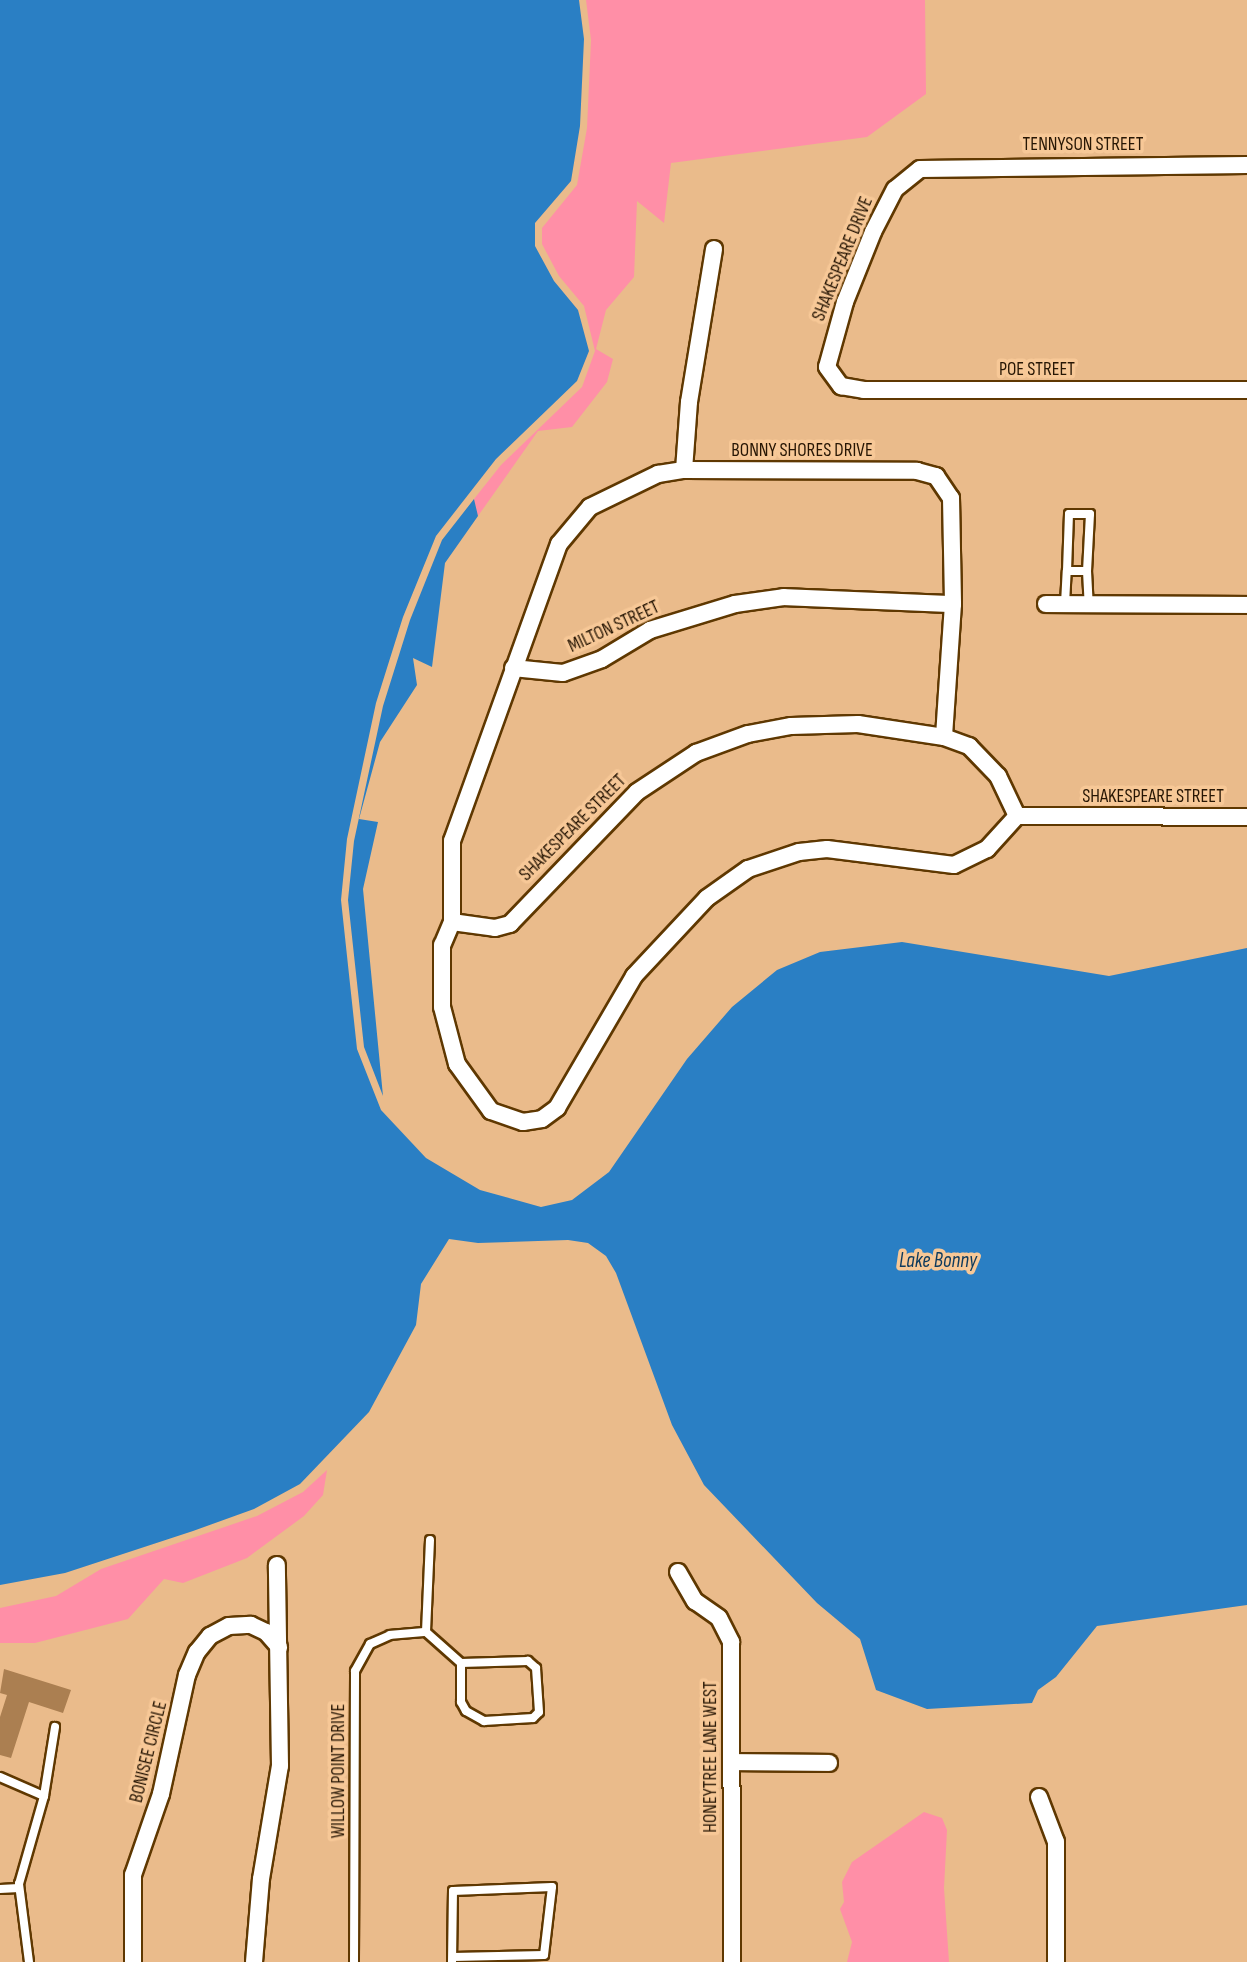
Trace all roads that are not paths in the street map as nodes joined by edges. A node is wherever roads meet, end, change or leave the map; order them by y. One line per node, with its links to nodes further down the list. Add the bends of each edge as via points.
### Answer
1 (1247, 165): 2 (street, TENNYSON STREET)
2 (920, 169): 4 (street, SHAKESPEARE DRIVE, via 895,189 873,232 828,355)
3 (714, 249): 6 (street, via 689,402)
4 (831, 376): 5 (street, POE STREET, via 841,386 864,390)
5 (1247, 390)
6 (684, 470): 9 (street, BONNY SHORES DRIVE, via 917,471 936,476 951,498); 14 (street, BONNY SHORES DRIVE, via 658,474 612,492 573,526 555,553)
7 (1087, 571): 8 (lane); 8 (lane, via 1090,514 1069,514); 12 (lane)
8 (1067, 572): 11 (lane)
9 (953, 604): 14 (street, MILTON STREET, via 784,597 735,604 671,623 617,647 602,659 563,673); 15 (street, BONNY SHORES DRIVE)
10 (1046, 604): 11 (street)
11 (1065, 604): 12 (street)
12 (1089, 604): 13 (street)
13 (1247, 605)
14 (513, 668): 18 (street, via 452,841)
15 (944, 737): 16 (street, SHAKESPEARE STREET, via 970,746 984,759 998,776); 18 (street, SHAKESPEARE STREET, via 828,723 748,734 709,748 637,792 510,924 495,929)
16 (1017, 816): 17 (street, SHAKESPEARE STREET); 18 (street, via 987,849 954,865 827,849 770,860 726,882 634,975 557,1108 542,1119 505,1119 476,1095 457,1064 442,1007 442,945)
17 (1247, 817)
18 (452, 922)
19 (430, 1541): 22 (lane)
20 (277, 1565): 23 (street)
21 (678, 1572): 26 (street, HONEYTREE LANE WEST, via 695,1601 719,1618 731,1642)
22 (426, 1632): 24 (lane); 37 (lane, WILLOW POINT DRIVE, via 390,1635 369,1644 355,1671)
23 (279, 1647): 35 (street, BONISEE CIRCLE, via 266,1632 251,1625 229,1626 210,1636 197,1652 187,1675 161,1794 133,1875); 36 (street, via 280,1766 261,1879)
24 (461, 1663): 24 (lane, via 461,1702 466,1711 484,1721 533,1718 539,1712 536,1668 528,1661)
25 (55, 1727): 29 (lane)
26 (732, 1762): 27 (street); 38 (street, HONEYTREE LANE WEST)
27 (829, 1763)
28 (0, 1777): 29 (lane)
29 (44, 1796): 31 (lane)
30 (1039, 1797): 39 (street, via 1056,1842)
31 (19, 1888): 32 (lane); 34 (lane)
32 (0, 1889)
33 (453, 1959): 33 (lane, via 453,1891 552,1887 544,1955)
34 (29, 1962)
35 (133, 1962)
36 (254, 1962)
37 (354, 1962)
38 (732, 1962)
39 (1056, 1962)

